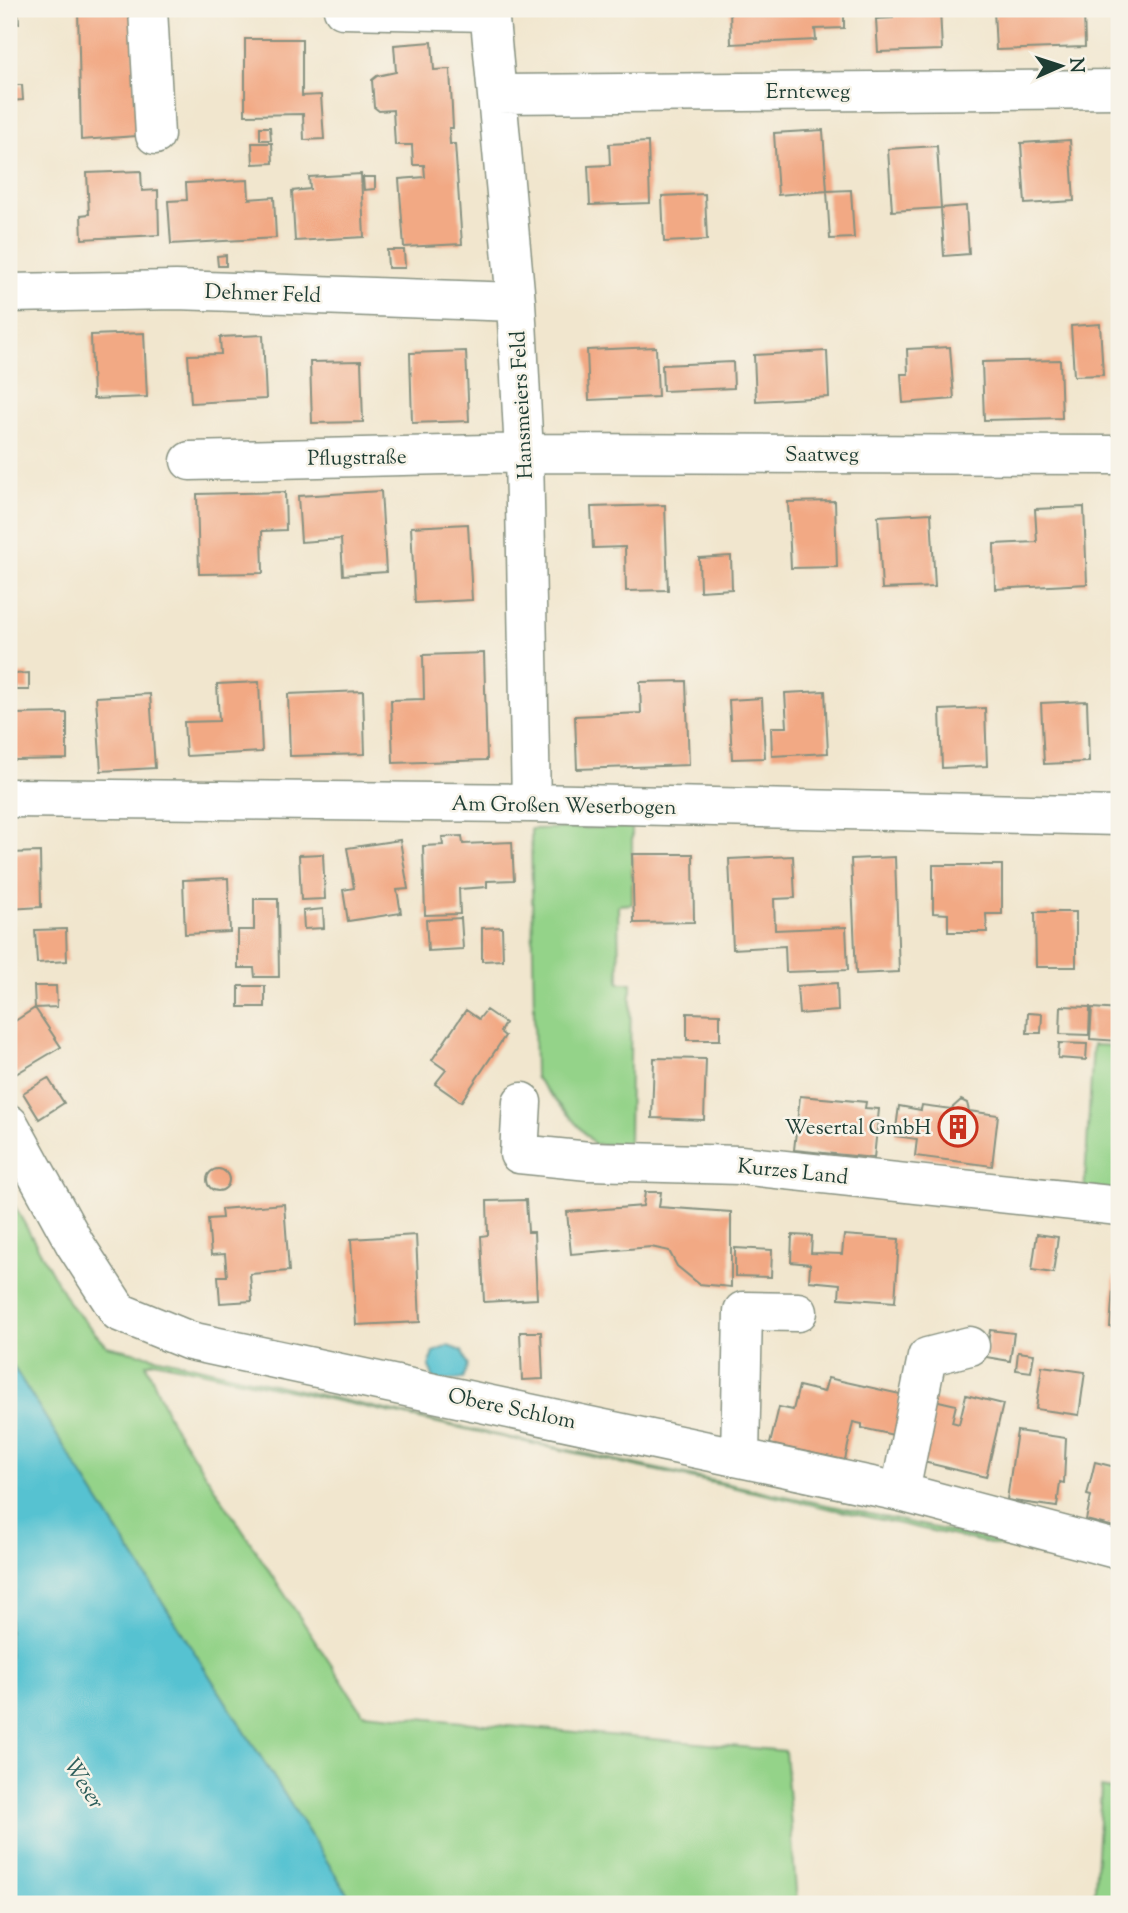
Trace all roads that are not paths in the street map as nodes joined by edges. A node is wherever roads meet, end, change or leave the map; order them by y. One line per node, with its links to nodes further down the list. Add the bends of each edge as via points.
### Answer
1 (148, 9): 6 (street)
2 (343, 9): 3 (street)
3 (489, 11): 5 (street, Hansmeiers Feld)
4 (1119, 89): 5 (street, Ernteweg)
5 (497, 94): 8 (street, Hansmeiers Feld)
6 (155, 135)
7 (9, 293): 8 (street, Dehmer Feld, via 176,290)
8 (516, 302): 9 (street, Hansmeiers Feld)
9 (524, 453): 10 (street, Saatweg); 11 (street, Pflugstraße); 13 (street, Hansmeiers Feld)
10 (1119, 455)
11 (190, 461)
12 (9, 798): 13 (street, Am Großen Weserbogen)
13 (531, 803): 14 (street, Am Großen Weserbogen)
14 (1119, 816)
15 (522, 1102): 17 (street, Kurzes Land, via 519,1154 589,1161 740,1165)
16 (9, 1124): 20 (street, Obere Schlom, via 75,1244 119,1312 190,1341)
17 (1119, 1206)
18 (798, 1311): 20 (street, via 743,1311)
19 (970, 1346): 21 (street, via 927,1357)
20 (740, 1457): 21 (street, Obere Schlom)
21 (900, 1492): 22 (street, Obere Schlom)
22 (1119, 1550)

